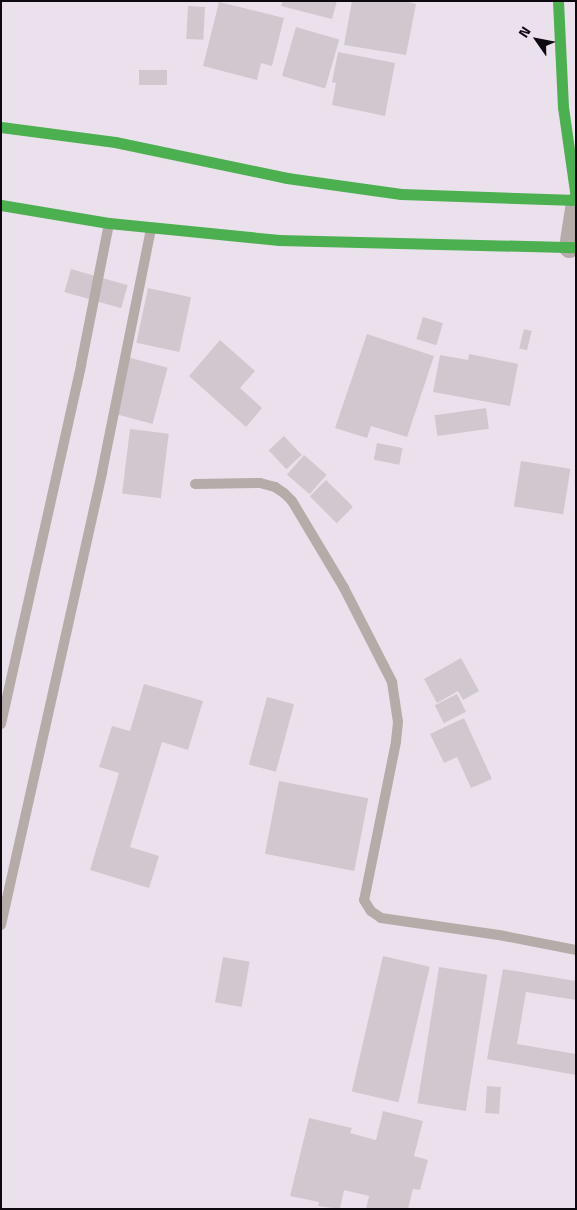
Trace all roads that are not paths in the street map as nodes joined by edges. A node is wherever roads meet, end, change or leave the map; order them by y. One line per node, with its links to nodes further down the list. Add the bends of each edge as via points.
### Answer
1 (558, 1): 3 (street, via 563,107)
2 (1, 127): 3 (street, via 115,142 288,178 401,194)
3 (576, 200): 7 (street)
4 (1, 205): 5 (street)
5 (109, 223): 6 (street); 9 (lane, via 82,366)
6 (152, 227): 7 (street, via 279,240); 10 (lane, via 102,472)
7 (572, 247)
8 (195, 484): 11 (lane, via 260,483 275,487 292,501 344,588 392,682 398,722 364,900 371,911 381,918)
9 (1, 724)
10 (1, 925)
11 (576, 950)

